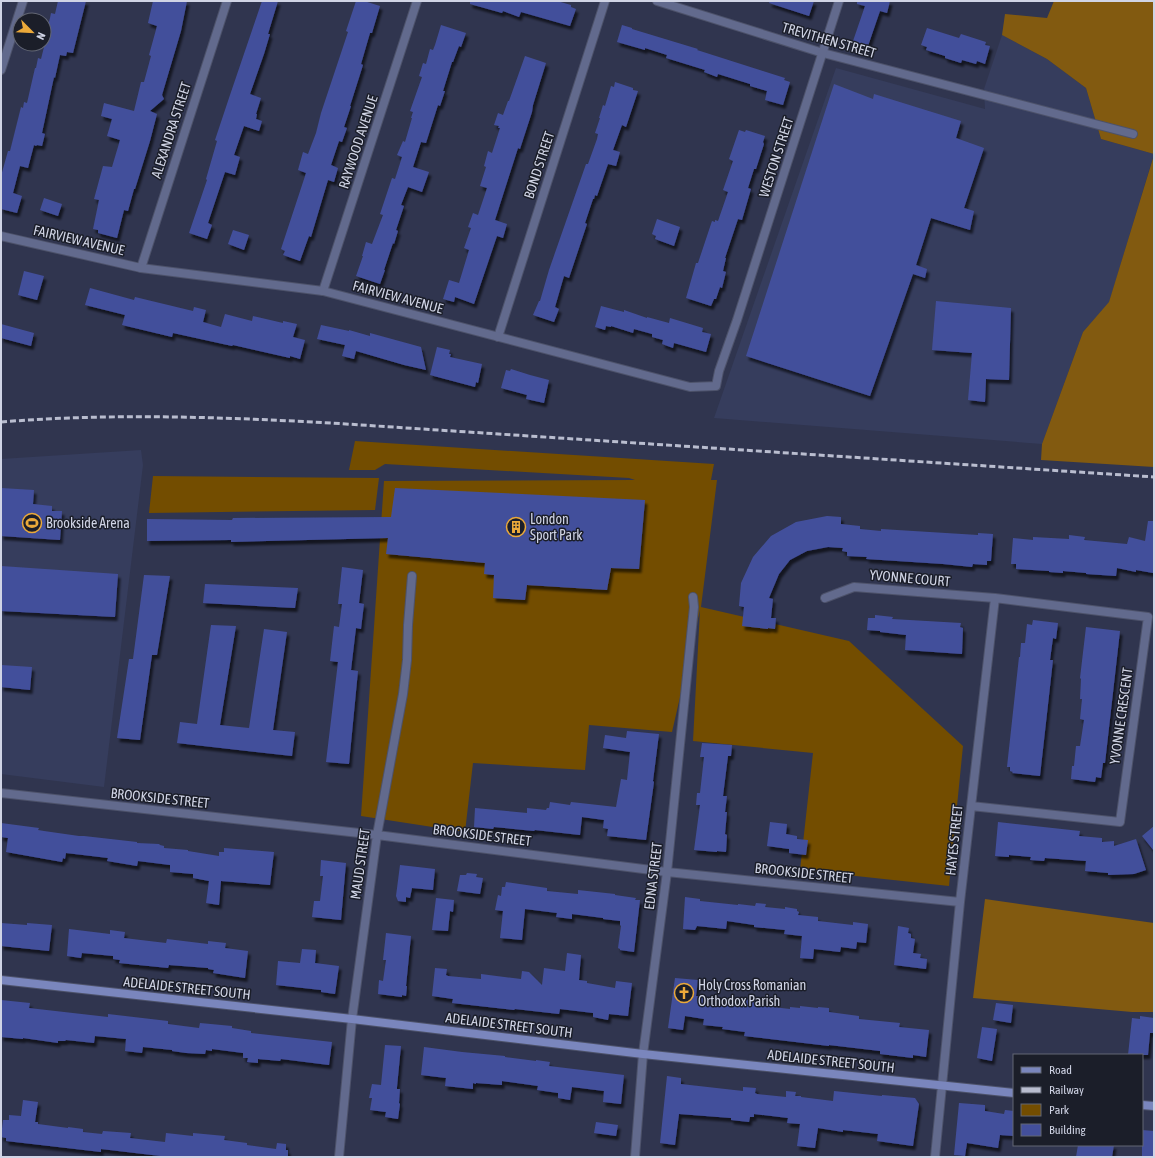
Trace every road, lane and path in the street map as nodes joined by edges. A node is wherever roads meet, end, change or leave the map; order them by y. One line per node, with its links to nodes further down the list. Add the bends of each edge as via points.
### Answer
1 (23, 1): 8 (street)
2 (227, 1): 11 (street, ALEXANDRA STREET)
3 (417, 1): 12 (street, RAYWOOD AVENUE)
4 (606, 1): 14 (street, BOND STREET)
5 (657, 1): 7 (street, TREVITHEN STREET)
6 (839, 1): 7 (street, WESTON STREET)
7 (823, 53): 9 (street, TREVITHEN STREET); 13 (street, WESTON STREET)
8 (1, 70)
9 (1133, 134)
10 (1, 236): 11 (street, FAIRVIEW AVENUE)
11 (141, 268): 12 (street, FAIRVIEW AVENUE)
12 (324, 291): 14 (street, FAIRVIEW AVENUE)
13 (737, 320): 14 (street, FAIRVIEW AVENUE, via 716,386 690,387)
14 (498, 337)
15 (412, 576): 21 (street, MAUD STREET, via 403,694)
16 (693, 597): 22 (street, EDNA STREET)
17 (825, 598): 18 (street, YVONNE COURT, via 854,587)
18 (995, 598): 20 (street, HAYES STREET); 20 (street, YVONNE CRESCENT, via 1148,617 1120,822)
19 (1, 793): 21 (street, BROOKSIDE STREET)
20 (971, 806): 23 (street, HAYES STREET)
21 (377, 835): 22 (street, BROOKSIDE STREET); 25 (street, MAUD STREET)
22 (667, 872): 23 (street, BROOKSIDE STREET); 26 (street, EDNA STREET)
23 (960, 902): 27 (street, HAYES STREET)
24 (1, 980): 25 (main road, ADELAIDE STREET SOUTH)
25 (352, 1019): 26 (main road, ADELAIDE STREET SOUTH); 31 (street, MAUD STREET)
26 (643, 1054): 27 (main road, ADELAIDE STREET SOUTH); 32 (street, EDNA STREET)
27 (942, 1086): 28 (main road, ADELAIDE STREET SOUTH); 33 (street, HAYES STREET)
28 (1013, 1092)
29 (1143, 1105): 30 (main road)
30 (1154, 1106)
31 (339, 1157)
32 (635, 1157)
33 (935, 1157)

